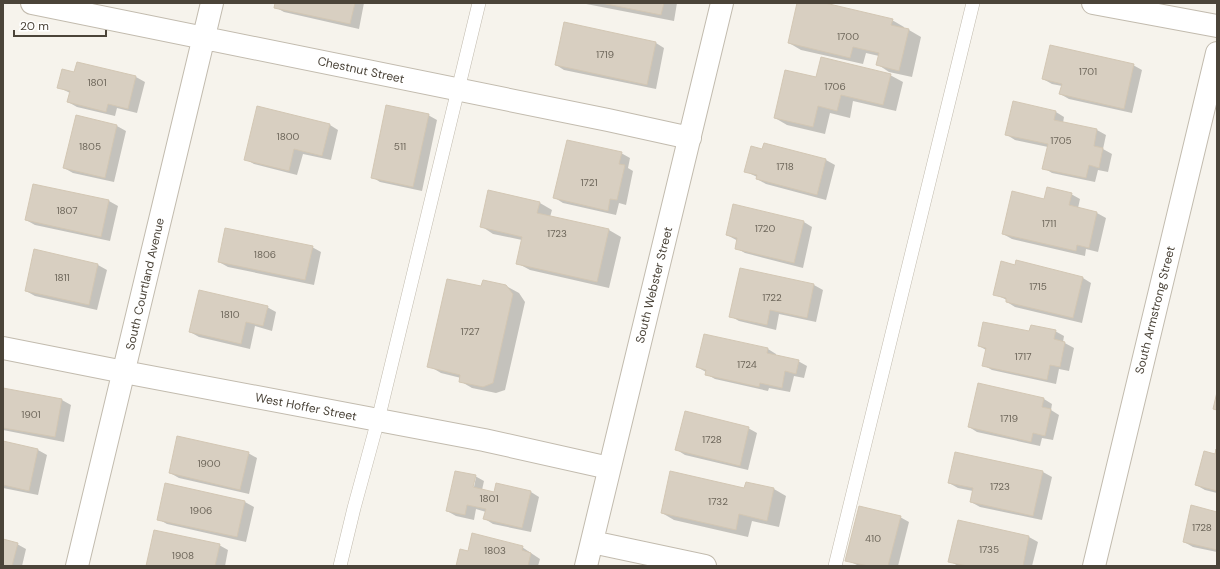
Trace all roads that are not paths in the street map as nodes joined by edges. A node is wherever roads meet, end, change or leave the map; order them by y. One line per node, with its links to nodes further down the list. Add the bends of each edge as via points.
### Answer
1 (32, 3): 8 (street, Chestnut Street)
2 (212, 3): 8 (street, South Courtland Avenue)
3 (479, 3): 10 (lane)
4 (722, 3): 11 (street, South Webster Street)
5 (973, 3): 21 (lane)
6 (1093, 3): 7 (street)
7 (1217, 26)
8 (204, 37): 10 (street, Chestnut Street); 13 (street, South Courtland Avenue)
9 (1217, 53): 22 (street, South Armstrong Street)
10 (458, 90): 11 (street, Chestnut Street); 14 (lane)
11 (690, 138): 15 (street, South Webster Street)
12 (3, 348): 13 (street, West Hoffer Street)
13 (124, 372): 14 (street, West Hoffer Street); 17 (street, South Courtland Avenue)
14 (378, 420): 15 (street, West Hoffer Street); 18 (lane)
15 (609, 468): 16 (street, South Webster Street)
16 (592, 542): 19 (street, South Webster Street); 20 (street)
17 (77, 566)
18 (340, 566)
19 (586, 566)
20 (706, 566)
21 (835, 566)
22 (1094, 566)

